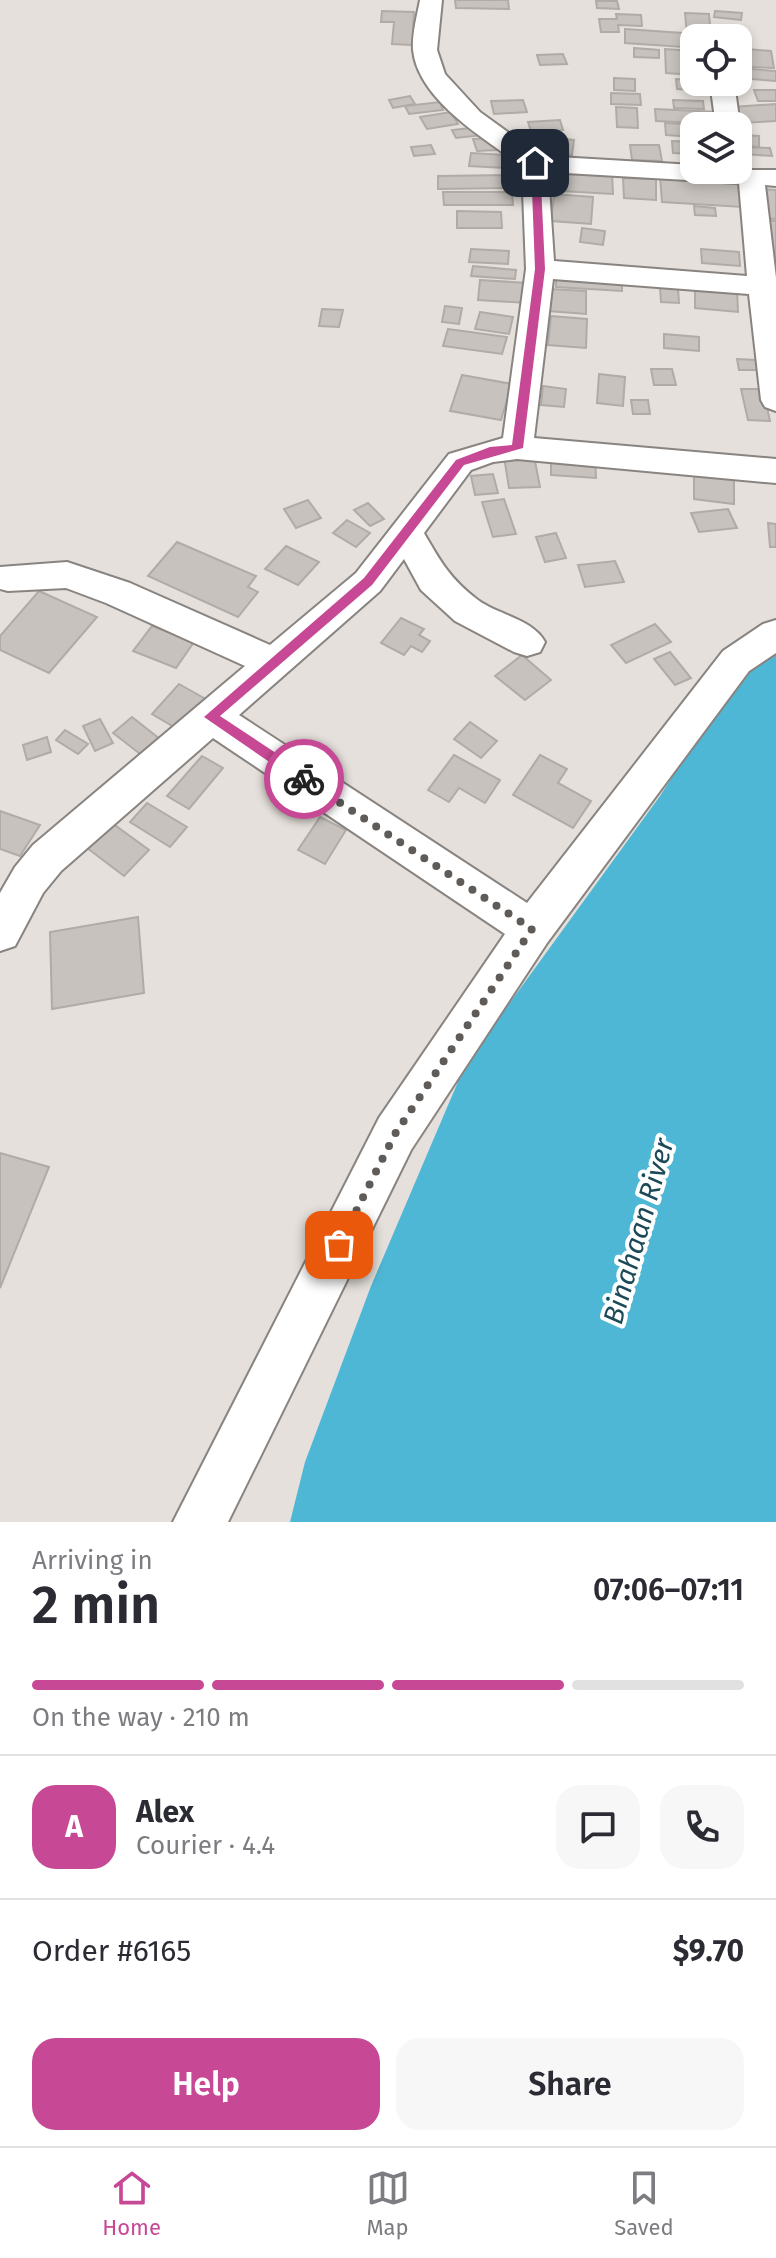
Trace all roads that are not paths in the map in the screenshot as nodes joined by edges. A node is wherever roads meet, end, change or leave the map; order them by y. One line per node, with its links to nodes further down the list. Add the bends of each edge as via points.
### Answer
1 (431, 0): 2 (street, via 425,53 439,87)
2 (535, 163): 3 (street); 5 (street)
3 (680, 171)
4 (748, 184): 6 (street)
5 (540, 269): 6 (street); 8 (street)
6 (769, 286): 7 (street)
7 (776, 400)
8 (517, 448): 9 (street); 10 (street, via 460,462)
9 (776, 471)
10 (406, 531): 13 (street, via 433,581 467,611); 14 (street, via 368,582)
11 (8, 578): 14 (street, via 67,575)
12 (776, 634): 16 (street, via 736,661)
13 (527, 642)
14 (274, 663): 15 (street)
15 (211, 717): 16 (street); 17 (street, via 47,858)
16 (532, 929): 18 (street, via 395,1134)
17 (0, 932)
18 (200, 1522)

